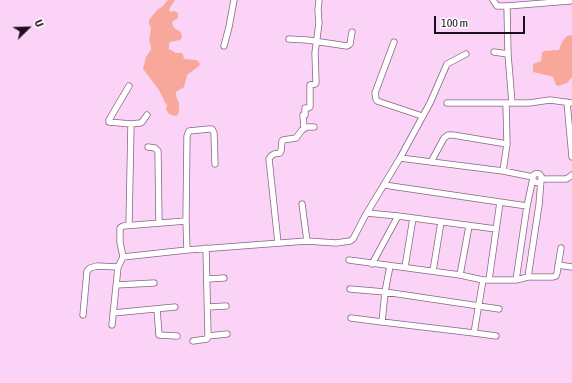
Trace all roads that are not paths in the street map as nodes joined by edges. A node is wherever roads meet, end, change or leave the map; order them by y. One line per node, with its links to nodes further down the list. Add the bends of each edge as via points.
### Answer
1 (234, 0): 10 (street)
2 (320, 0): 8 (street)
3 (493, 0): 5 (street, via 496,6)
4 (570, 1): 5 (street)
5 (507, 6): 13 (street)
6 (352, 32): 8 (street, via 350,44 347,46)
7 (289, 39): 8 (street)
8 (317, 41): 22 (street, via 316,83 310,85 310,107 305,108 303,115)
9 (394, 42): 19 (street, via 375,97 377,101)
10 (224, 46)
11 (494, 52): 13 (street)
12 (466, 54): 19 (street, via 447,64)
13 (508, 54): 17 (street)
14 (129, 86): 20 (street, via 108,121)
15 (569, 102): 17 (street, via 550,100); 25 (street)
16 (447, 103): 17 (street)
17 (509, 103): 23 (street)
18 (147, 115): 20 (street, via 142,122)
19 (422, 116): 26 (street)
20 (131, 124): 43 (street)
21 (314, 127): 22 (street)
22 (304, 129): 47 (street, via 296,138 283,140 280,153 269,159)
23 (507, 144): 27 (street, via 448,136 444,138); 29 (street)
24 (148, 147): 42 (street, via 158,151)
25 (572, 157)
26 (400, 158): 27 (street); 33 (street)
27 (431, 162): 29 (street)
28 (215, 164): 40 (street, via 213,131 209,129 188,132)
29 (504, 171): 31 (street)
30 (572, 175): 32 (street, via 566,179)
31 (533, 178): 32 (street, via 534,174 538,173); 36 (street)
32 (541, 179): 61 (street)
33 (384, 186): 34 (street); 37 (street)
34 (500, 202): 36 (street); 45 (street)
35 (302, 204): 46 (street)
36 (527, 206): 66 (street)
37 (367, 213): 38 (street); 46 (street, via 350,241)
38 (398, 216): 39 (street); 53 (street)
39 (413, 218): 41 (street); 57 (street)
40 (186, 221): 42 (street); 50 (street)
41 (441, 222): 44 (street); 59 (street)
42 (159, 223): 43 (street)
43 (129, 225): 51 (street, via 120,228)
44 (469, 226): 45 (street); 60 (street)
45 (496, 229): 65 (street)
46 (307, 241): 47 (street)
47 (278, 243): 48 (street)
48 (206, 248): 50 (street); 63 (street)
49 (561, 248): 54 (street)
50 (187, 250): 51 (street)
51 (122, 257): 56 (street)
52 (349, 260): 53 (street)
53 (372, 264): 55 (street)
54 (558, 265): 58 (street); 61 (street, via 556,276)
55 (390, 266): 57 (street); 70 (street)
56 (118, 267): 68 (street); 78 (street, via 97,266 87,271)
57 (405, 267): 59 (street)
58 (572, 267)
59 (433, 271): 60 (street)
60 (460, 275): 64 (street)
61 (528, 277): 66 (street)
62 (224, 278): 63 (street)
63 (207, 279): 73 (street)
64 (483, 280): 65 (street); 74 (street)
65 (489, 280): 66 (street)
66 (516, 280)
67 (154, 283): 68 (street)
68 (116, 285): 77 (street)
69 (350, 288): 70 (street)
70 (386, 292): 74 (street); 80 (street)
71 (226, 306): 73 (street)
72 (176, 307): 75 (street)
73 (208, 307): 85 (street)
74 (479, 307): 76 (street); 82 (street)
75 (157, 309): 77 (street); 84 (street, via 159,335)
76 (499, 309)
77 (113, 313): 81 (street)
78 (83, 315)
79 (351, 318): 80 (street)
80 (382, 322): 82 (street)
81 (112, 325)
82 (474, 333): 86 (street)
83 (227, 334): 85 (street)
84 (177, 336)
85 (208, 336): 87 (street, via 207,339)
86 (496, 336)
87 (193, 341)

